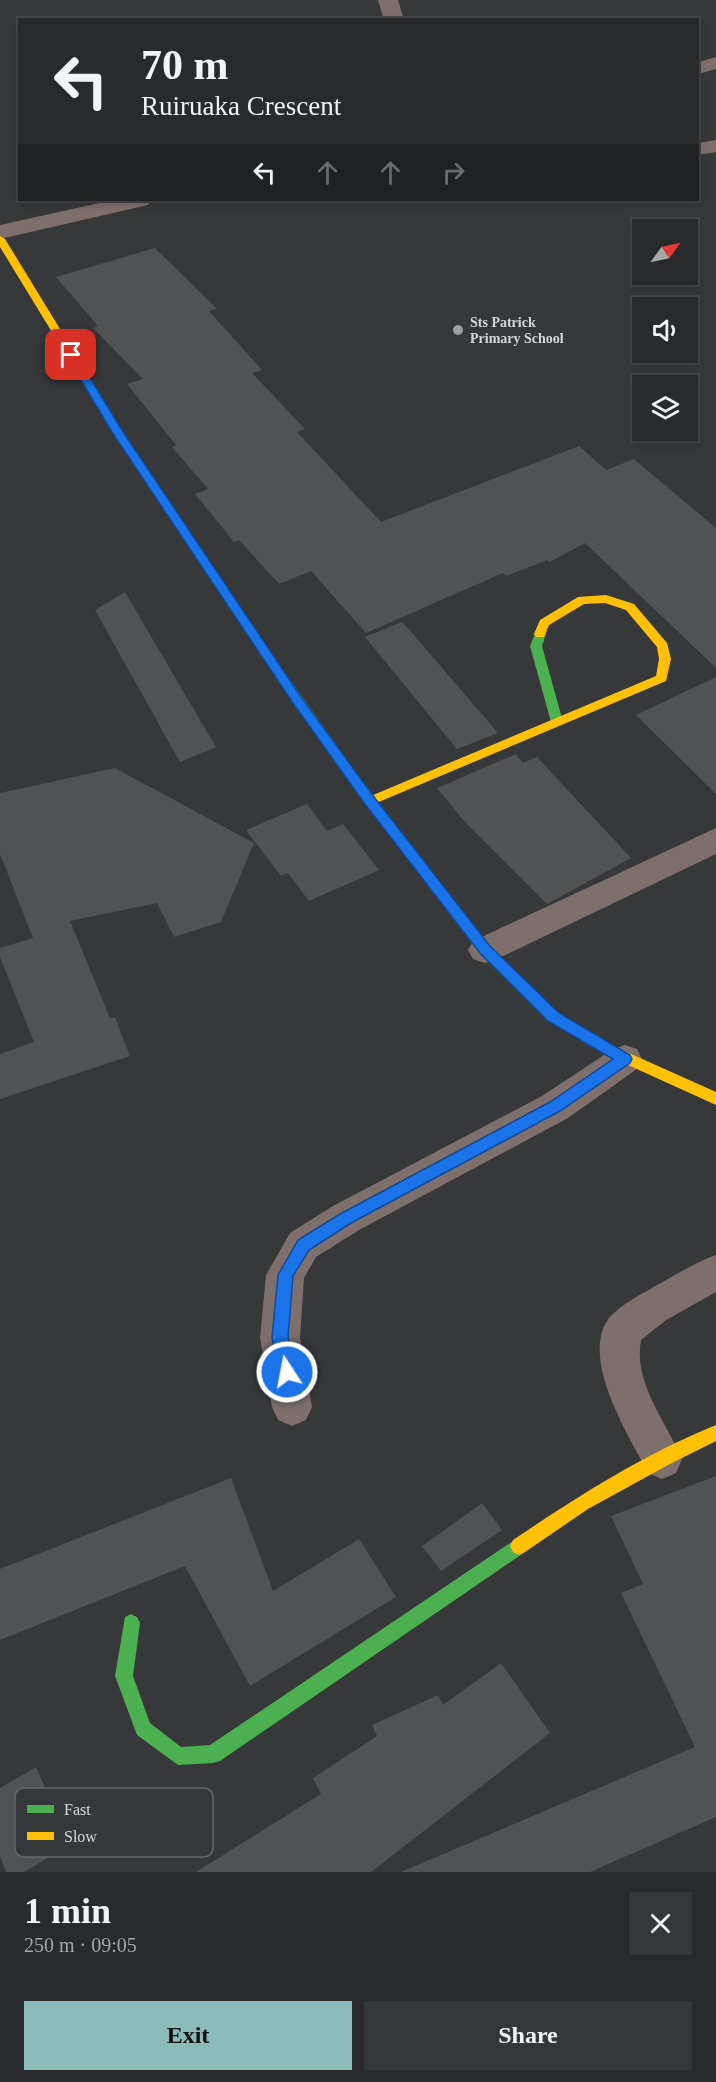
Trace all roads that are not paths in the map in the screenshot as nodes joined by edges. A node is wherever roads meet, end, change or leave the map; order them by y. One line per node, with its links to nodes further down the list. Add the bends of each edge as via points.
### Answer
1 (388, 0): 2 (street)
2 (392, 18)
3 (716, 63): 4 (street)
4 (699, 68)
5 (716, 146): 6 (street)
6 (699, 149)
7 (136, 201): 8 (street)
8 (0, 232)
9 (0, 239): 11 (street, via 118,432 297,700)
10 (557, 722): 10 (street, via 662,678 663,646 630,607 606,599 582,600 544,623 536,646); 11 (street)
11 (370, 801): 13 (street)
12 (716, 840): 13 (street)
13 (485, 950): 14 (street, via 554,1017)
14 (625, 1059): 15 (street); 17 (street, via 555,1107 345,1218 303,1245 285,1275 280,1338)
15 (716, 1099)
16 (716, 1272): 19 (street, via 652,1308 623,1331 619,1353 625,1387)
17 (292, 1407)
18 (716, 1433): 19 (street)
19 (662, 1459): 20 (street, via 582,1503 213,1754 178,1756 143,1729 124,1676)
20 (131, 1623)

